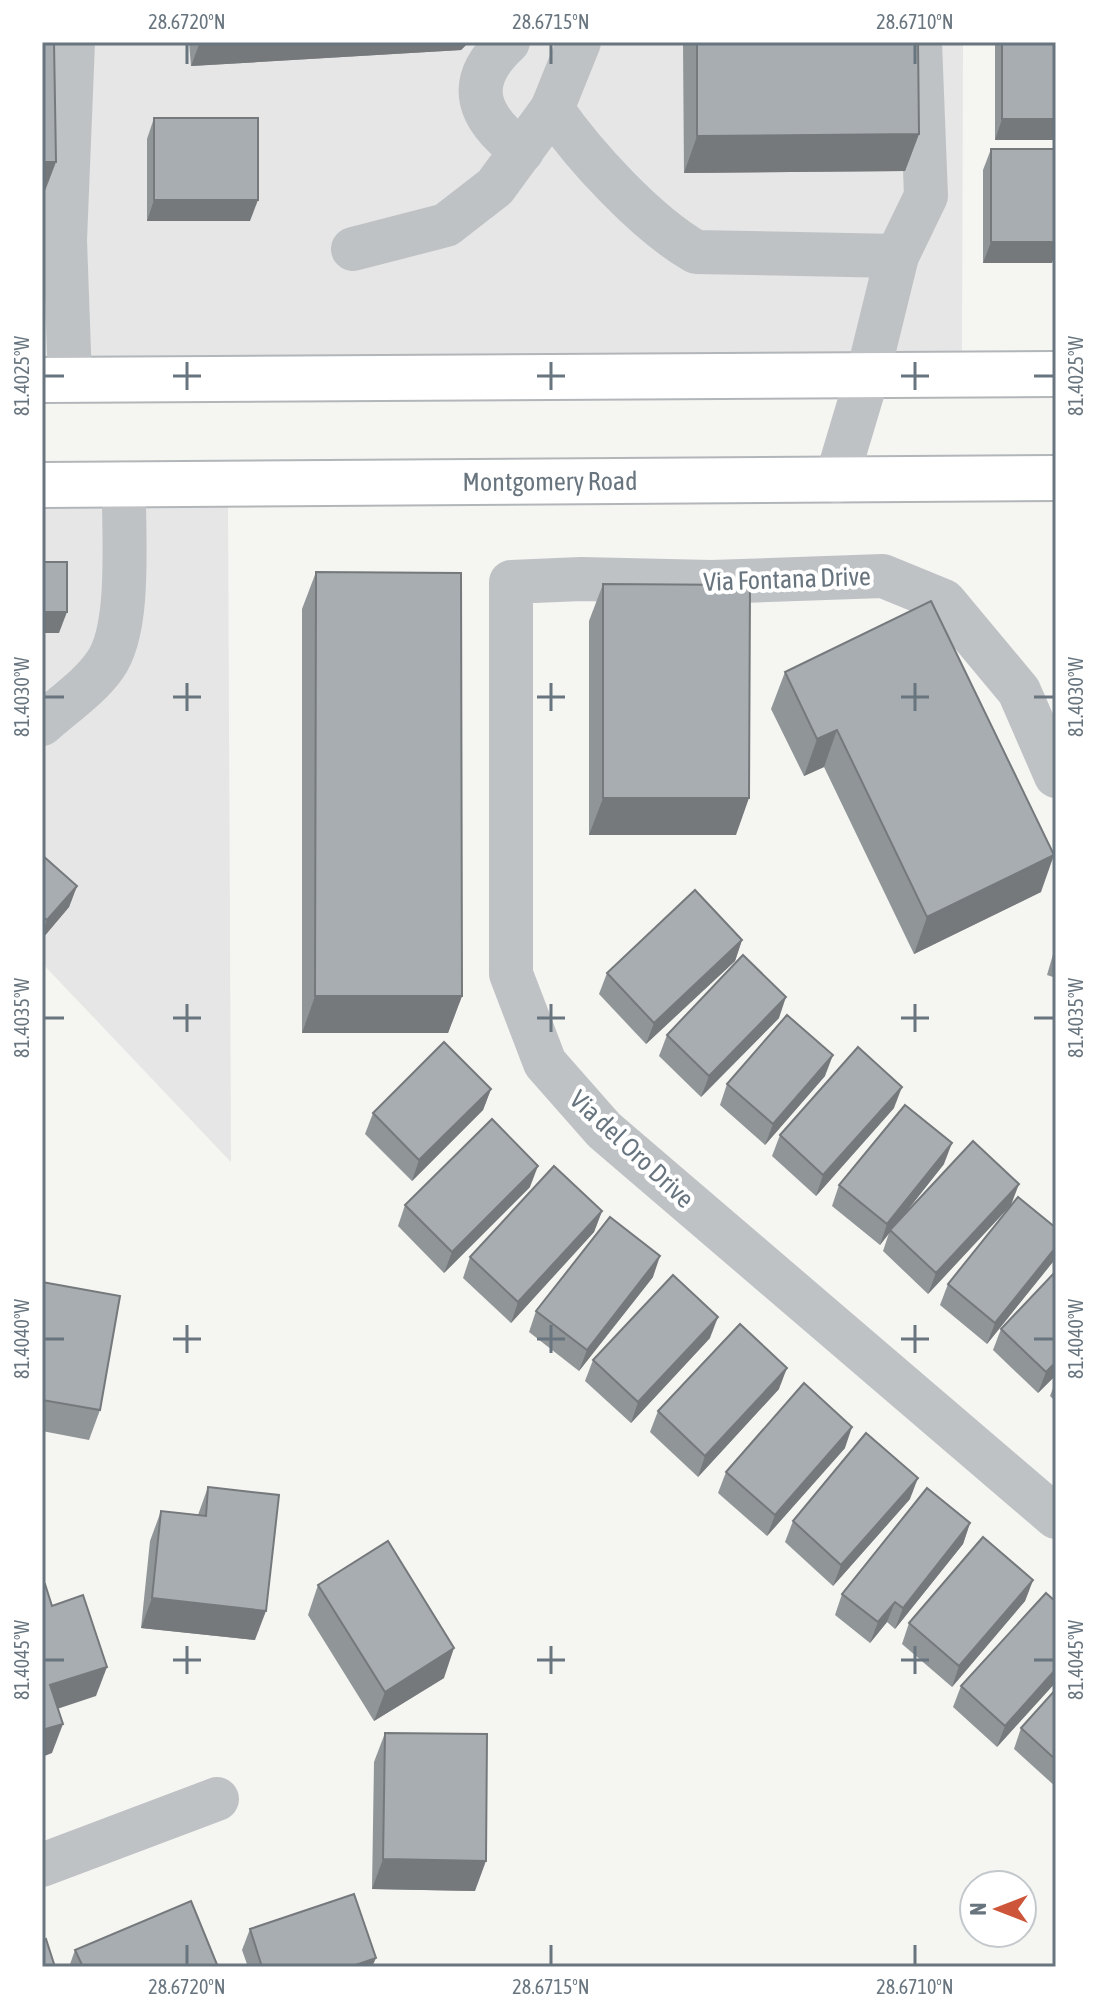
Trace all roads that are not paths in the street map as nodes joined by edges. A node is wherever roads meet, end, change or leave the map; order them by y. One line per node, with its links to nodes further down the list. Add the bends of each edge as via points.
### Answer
1 (73, 42): 7 (street)
2 (508, 42): 6 (street, via 479,90 482,109 496,132)
3 (579, 42): 5 (street)
4 (920, 42): 9 (street, via 926,196)
5 (552, 109): 6 (street); 9 (street, via 668,236 696,252)
6 (522, 151): 8 (street, via 495,187 446,225)
7 (54, 240): 12 (street)
8 (353, 249)
9 (897, 256): 10 (street)
10 (868, 374): 11 (main road); 12 (main road); 14 (street)
11 (1056, 374)
12 (56, 380)
13 (1056, 478): 14 (main road, Montgomery Road)
14 (836, 481): 15 (main road, Montgomery Road)
15 (124, 484): 16 (main road, Montgomery Road); 18 (street, via 121,625 115,649 104,668)
16 (42, 485)
17 (511, 582): 19 (street, Via Fontana Drive, via 883,576 944,601 1019,691); 20 (street, Via del Oro Drive, via 511,974 545,1063 604,1130)
18 (42, 724)
19 (1056, 776)
20 (1056, 1517)
21 (217, 1799): 22 (street)
22 (42, 1865)

